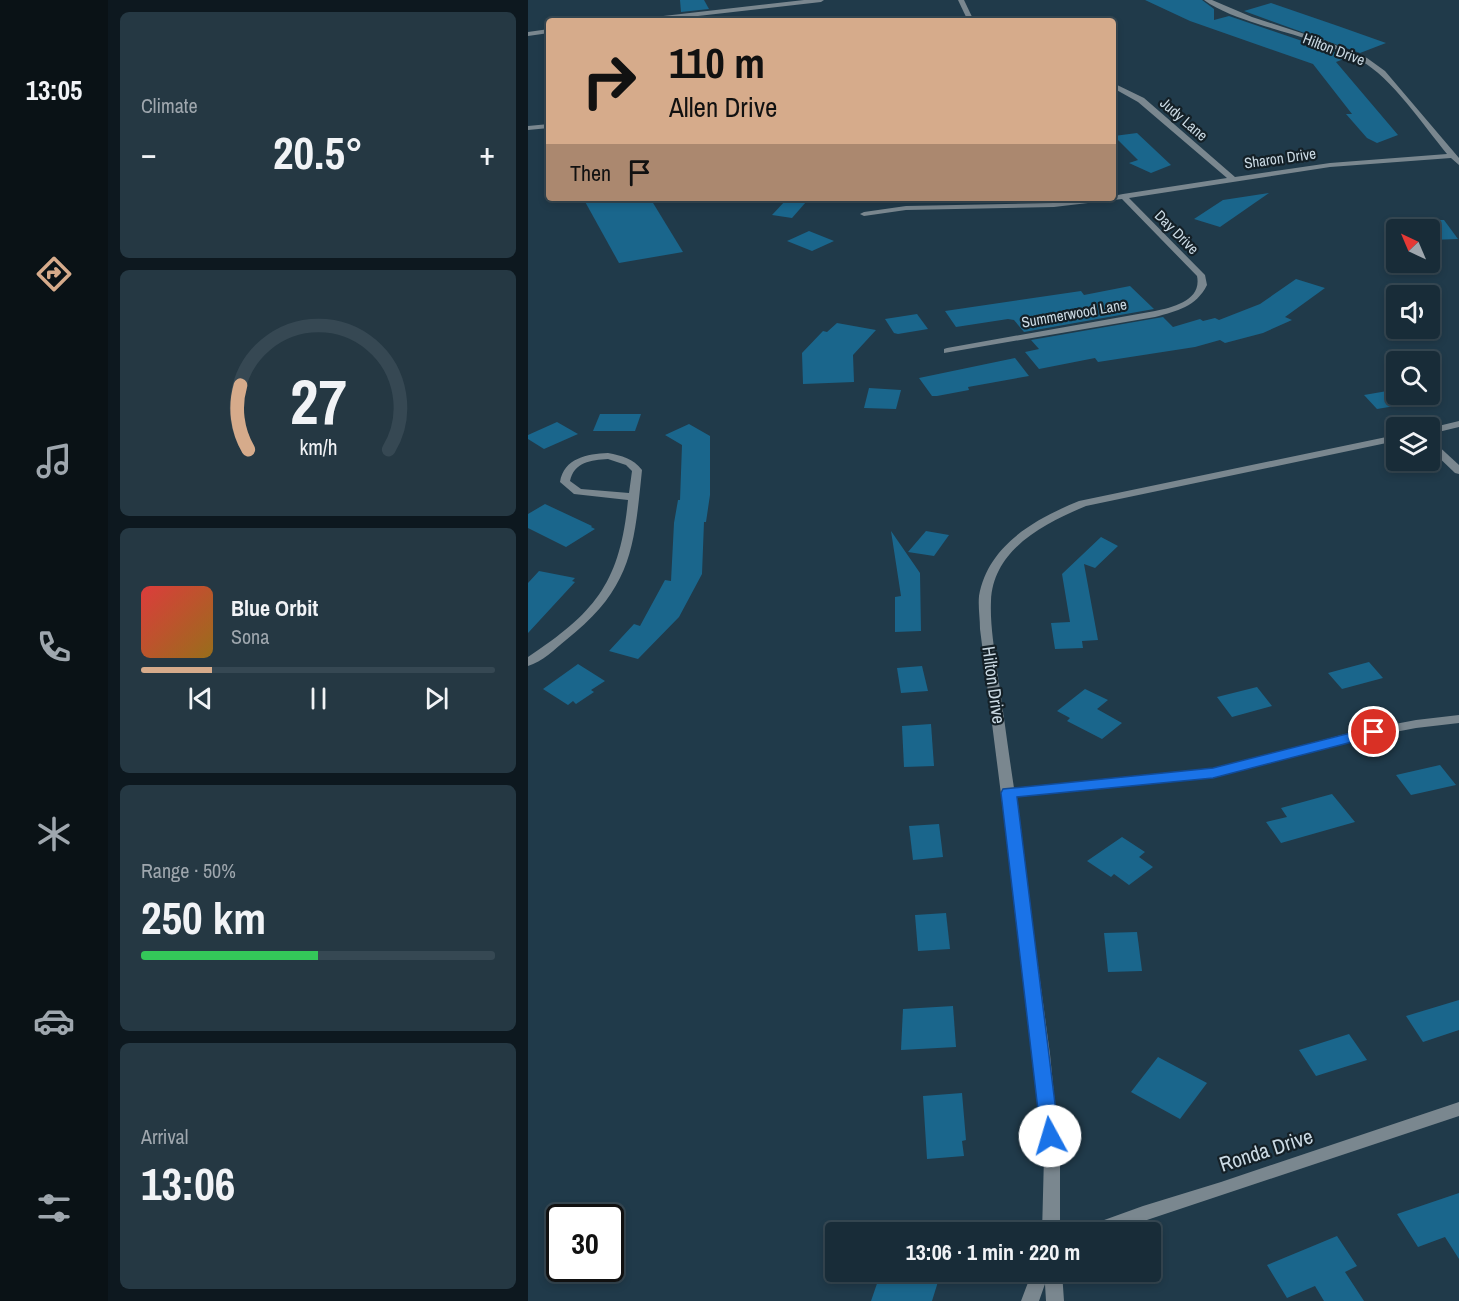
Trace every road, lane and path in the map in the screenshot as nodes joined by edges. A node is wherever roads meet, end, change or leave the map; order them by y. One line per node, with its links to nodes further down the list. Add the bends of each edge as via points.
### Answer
1 (821, 0): 4 (street)
2 (961, 0): 5 (street)
3 (1207, 0): 11 (street, Hilton Drive, via 1374,65)
4 (664, 18)
5 (970, 18)
6 (546, 31): 7 (street)
7 (528, 33)
8 (1116, 87): 13 (street, Judy Lane, via 1141,100)
9 (546, 126): 10 (street)
10 (528, 128)
11 (1453, 156): 12 (street, Hilton Drive); 13 (street, Sharon Drive, via 1358,161)
12 (1459, 163)
13 (1233, 179): 14 (street, Sharon Drive)
14 (1116, 197)
15 (1116, 198): 18 (street, Day Drive, via 1201,275)
16 (1080, 201): 17 (street, Sharon Drive, via 1028,207 906,208)
17 (864, 214)
18 (1200, 291): 19 (street, Summerwood Lane, via 1186,305 1173,310)
19 (947, 351)
20 (1459, 424): 21 (street)
21 (1440, 429)
22 (1386, 440): 28 (street, Hilton Drive, via 1083,502 1041,521 1020,536 991,575 985,597)
23 (1440, 453): 24 (street)
24 (1459, 471)
25 (634, 497): 25 (street, via 637,470 634,464 618,457 584,459 565,476 565,482 578,492); 26 (street, via 625,553 609,590 585,618)
26 (528, 662)
27 (1459, 719): 28 (street, via 1353,735 1213,773)
28 (1009, 793): 30 (street, Hilton Drive, via 1051,1145)
29 (1459, 1109): 31 (street, Ronda Drive)
30 (1051, 1222)
31 (1117, 1222)
32 (1037, 1282): 34 (street)
33 (1054, 1282): 35 (street)
34 (1030, 1301)
35 (1055, 1301)

